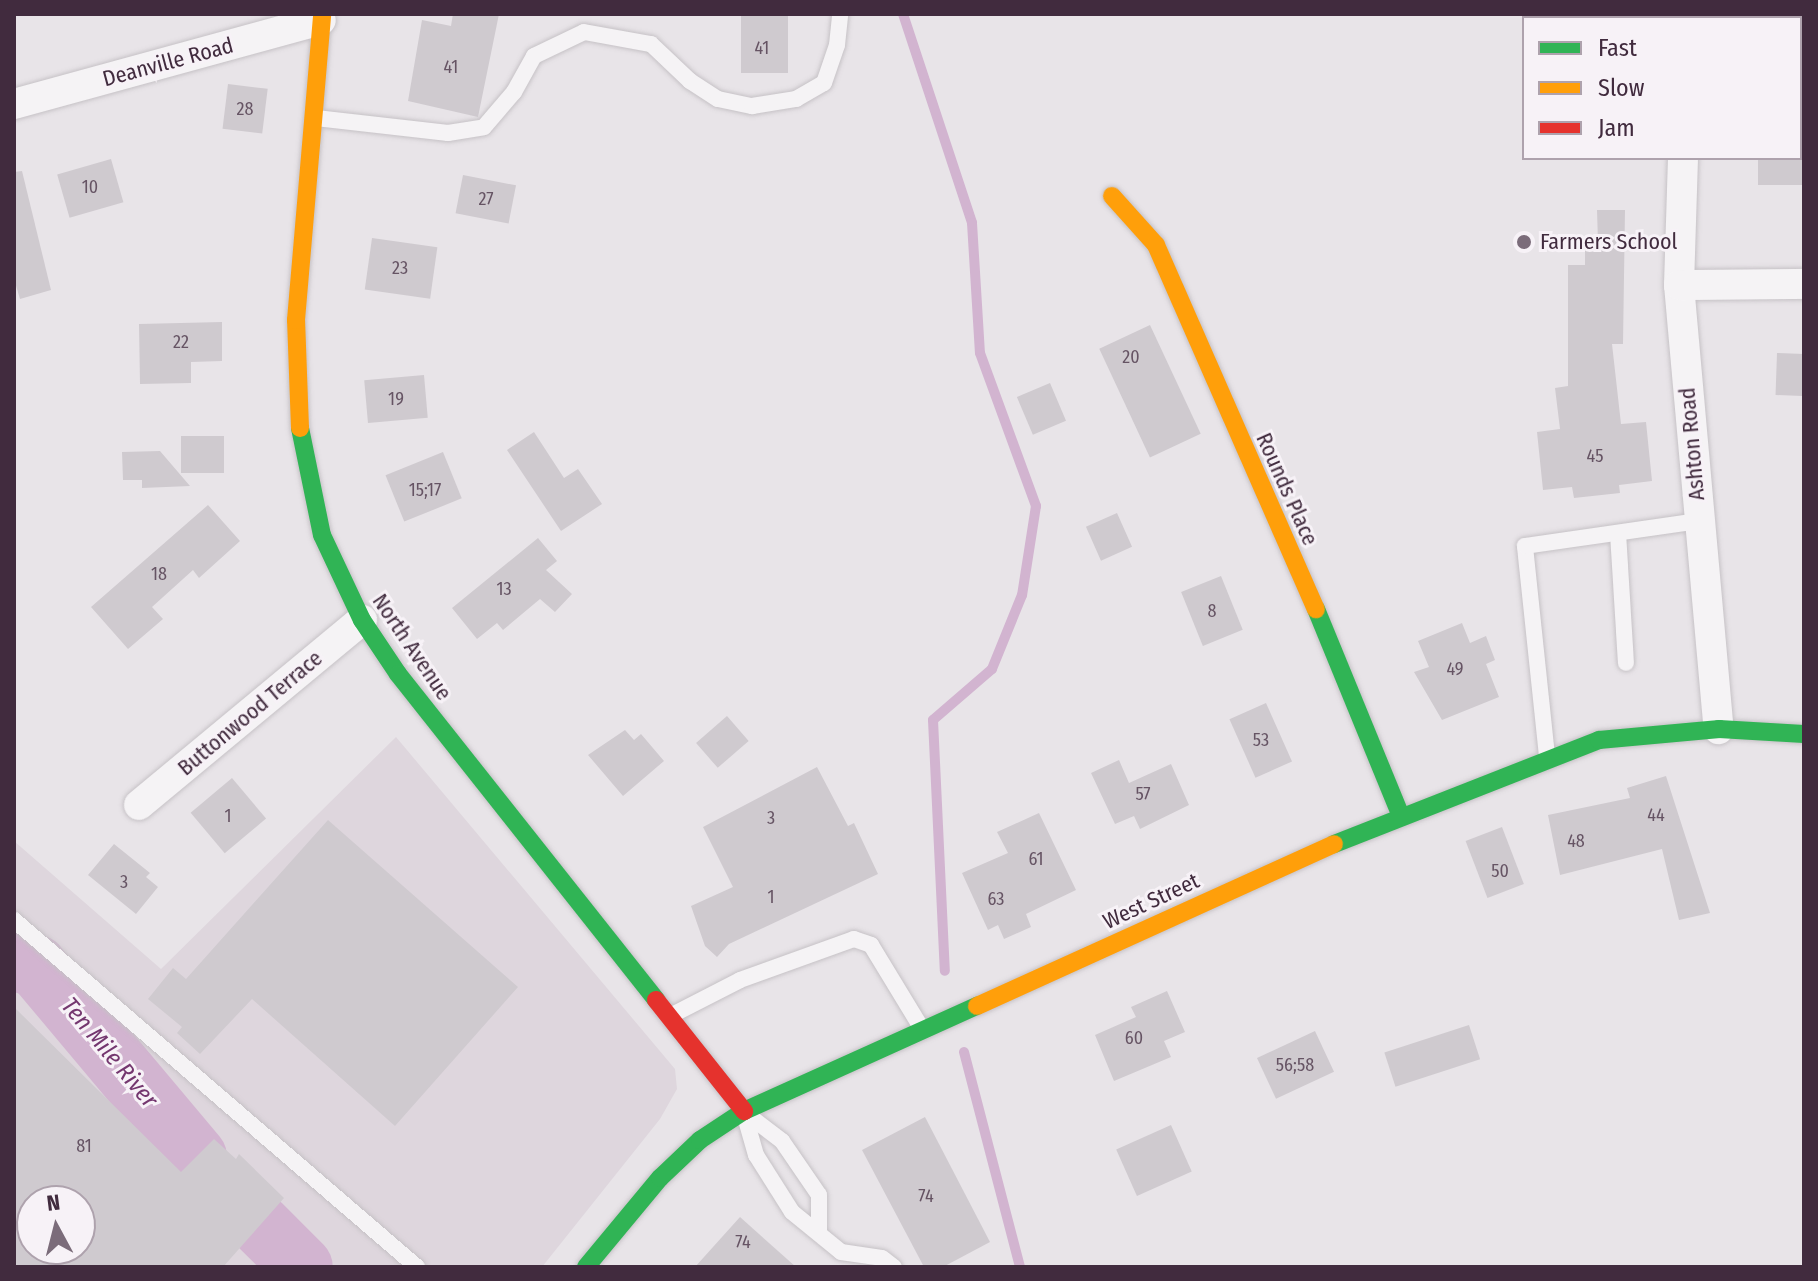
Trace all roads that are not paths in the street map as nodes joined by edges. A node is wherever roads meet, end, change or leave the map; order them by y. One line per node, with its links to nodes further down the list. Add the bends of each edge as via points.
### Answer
1 (840, 14): 4 (lane, via 837,45 824,83 796,99 752,106 718,99 651,44 584,32 534,56 514,92 484,127 448,133)
2 (322, 17): 3 (street, Deanville Road); 4 (main road, North Avenue)
3 (14, 104)
4 (315, 118): 11 (main road, North Avenue, via 296,320 301,443 322,535)
5 (1683, 160): 8 (street, Ashton Road)
6 (1112, 196): 17 (main road, Rounds Place, via 1156,245)
7 (1804, 284): 8 (street)
8 (1679, 285): 9 (street, Ashton Road)
9 (1699, 521): 10 (lane); 13 (street, Ashton Road)
10 (1618, 533): 12 (lane); 15 (lane, via 1525,546)
11 (362, 620): 16 (street, Buttonwood Terrace); 19 (main road, North Avenue, via 448,742)
12 (1626, 663)
13 (1719, 729): 14 (main road, West Street); 15 (main road, West Street, via 1599,740)
14 (1804, 734)
15 (1547, 757): 17 (main road, West Street)
16 (139, 805)
17 (1400, 814): 20 (main road, West Street)
18 (14, 920): 24 (lane)
19 (672, 1015): 20 (lane, via 740,980 854,939 871,945); 21 (main road, North Avenue)
20 (923, 1031): 21 (main road, West Street)
21 (744, 1111): 22 (lane, via 756,1155 792,1212); 22 (lane, via 782,1141 819,1195); 25 (main road, West Street, via 700,1140 660,1178)
22 (819, 1230): 23 (lane)
23 (840, 1259): 26 (lane, via 882,1258)
24 (417, 1267)
25 (586, 1267)
26 (894, 1267)

